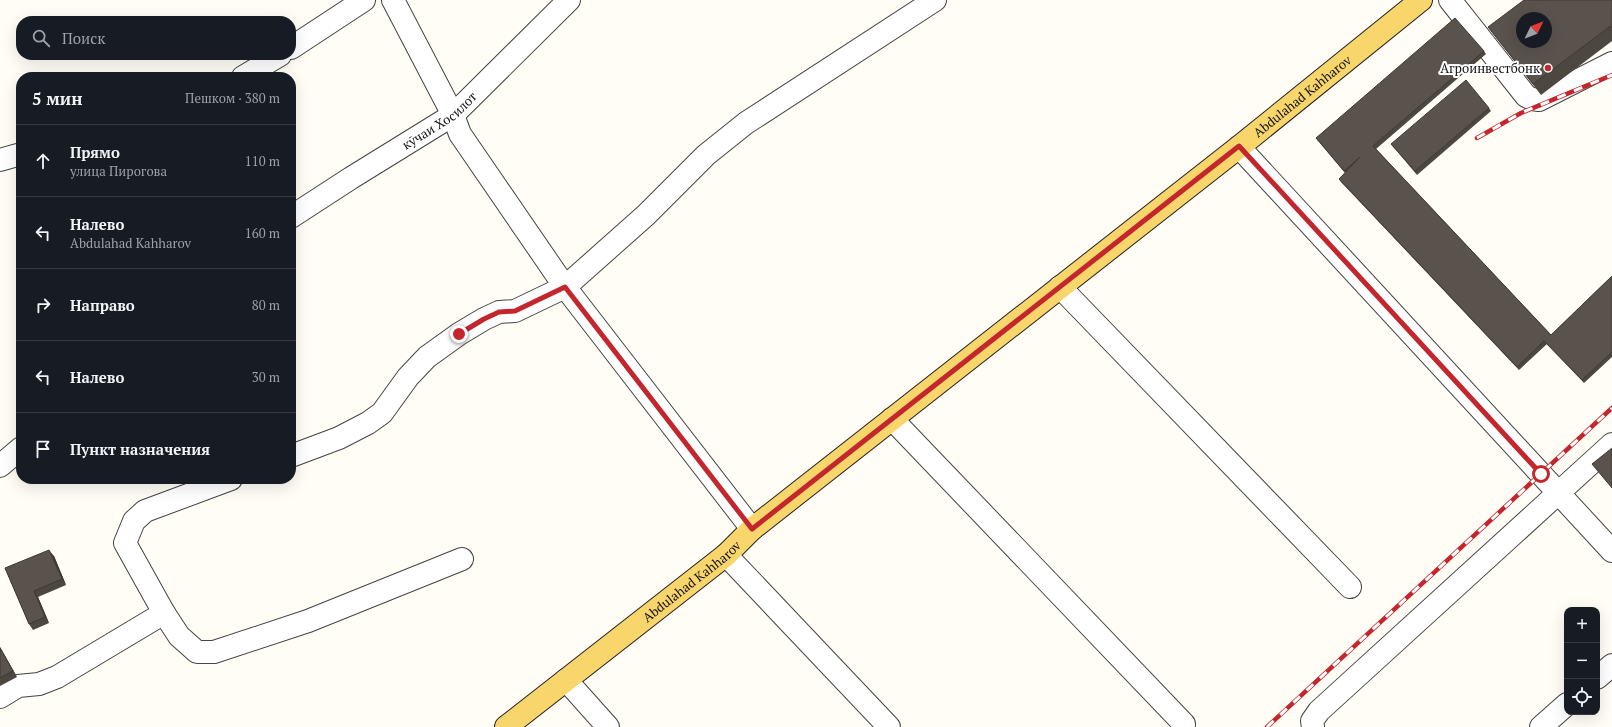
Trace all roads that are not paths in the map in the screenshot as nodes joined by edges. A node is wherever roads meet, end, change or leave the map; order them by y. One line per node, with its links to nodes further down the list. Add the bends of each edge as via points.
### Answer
1 (364, 0): 7 (street)
2 (393, 0): 11 (street)
3 (569, 0): 11 (street, кӯчаи Хосилот)
4 (934, 0): 16 (street, via 746,123 706,155 646,215)
5 (1421, 0): 12 (main road, Abdulahad Kahharov)
6 (1450, 0): 9 (street, via 1509,77 1532,100 1539,100)
7 (296, 45)
8 (272, 60): 10 (street)
9 (1612, 63)
10 (251, 72)
11 (453, 115): 15 (street, кӯчаи Хосилот); 16 (street, via 460,134)
12 (1239, 146): 17 (main road, Abdulahad Kahharov); 24 (street)
13 (16, 155): 14 (street)
14 (0, 160)
15 (296, 214)
16 (565, 287): 21 (street, via 515,311 499,312 459,334 427,357 408,377 382,413 339,438); 25 (street)
17 (1060, 287): 18 (main road, Abdulahad Kahharov); 29 (street)
18 (892, 419): 25 (main road, Abdulahad Kahharov); 36 (street)
19 (1612, 444): 24 (street)
20 (16, 452): 22 (street)
21 (296, 454)
22 (0, 466)
23 (218, 484): 30 (street, via 145,511 134,521 128,533 125,543)
24 (1558, 493): 26 (street); 37 (street, via 1325,706)
25 (752, 529): 27 (main road, Abdulahad Kahharov)
26 (1612, 551)
27 (726, 555): 33 (main road, Abdulahad Kahharov); 40 (street)
28 (462, 559): 30 (street, via 308,621 214,652 197,652 179,636)
29 (1350, 587)
30 (164, 613): 34 (street, via 57,677 39,684 18,686)
31 (1612, 665): 32 (street)
32 (1600, 675)
33 (566, 680): 38 (main road, Abdulahad Kahharov); 39 (street)
34 (0, 697)
35 (1564, 707): 41 (street)
36 (1184, 724)
37 (1310, 725)
38 (506, 727)
39 (608, 727)
40 (889, 727)
41 (1541, 727)

